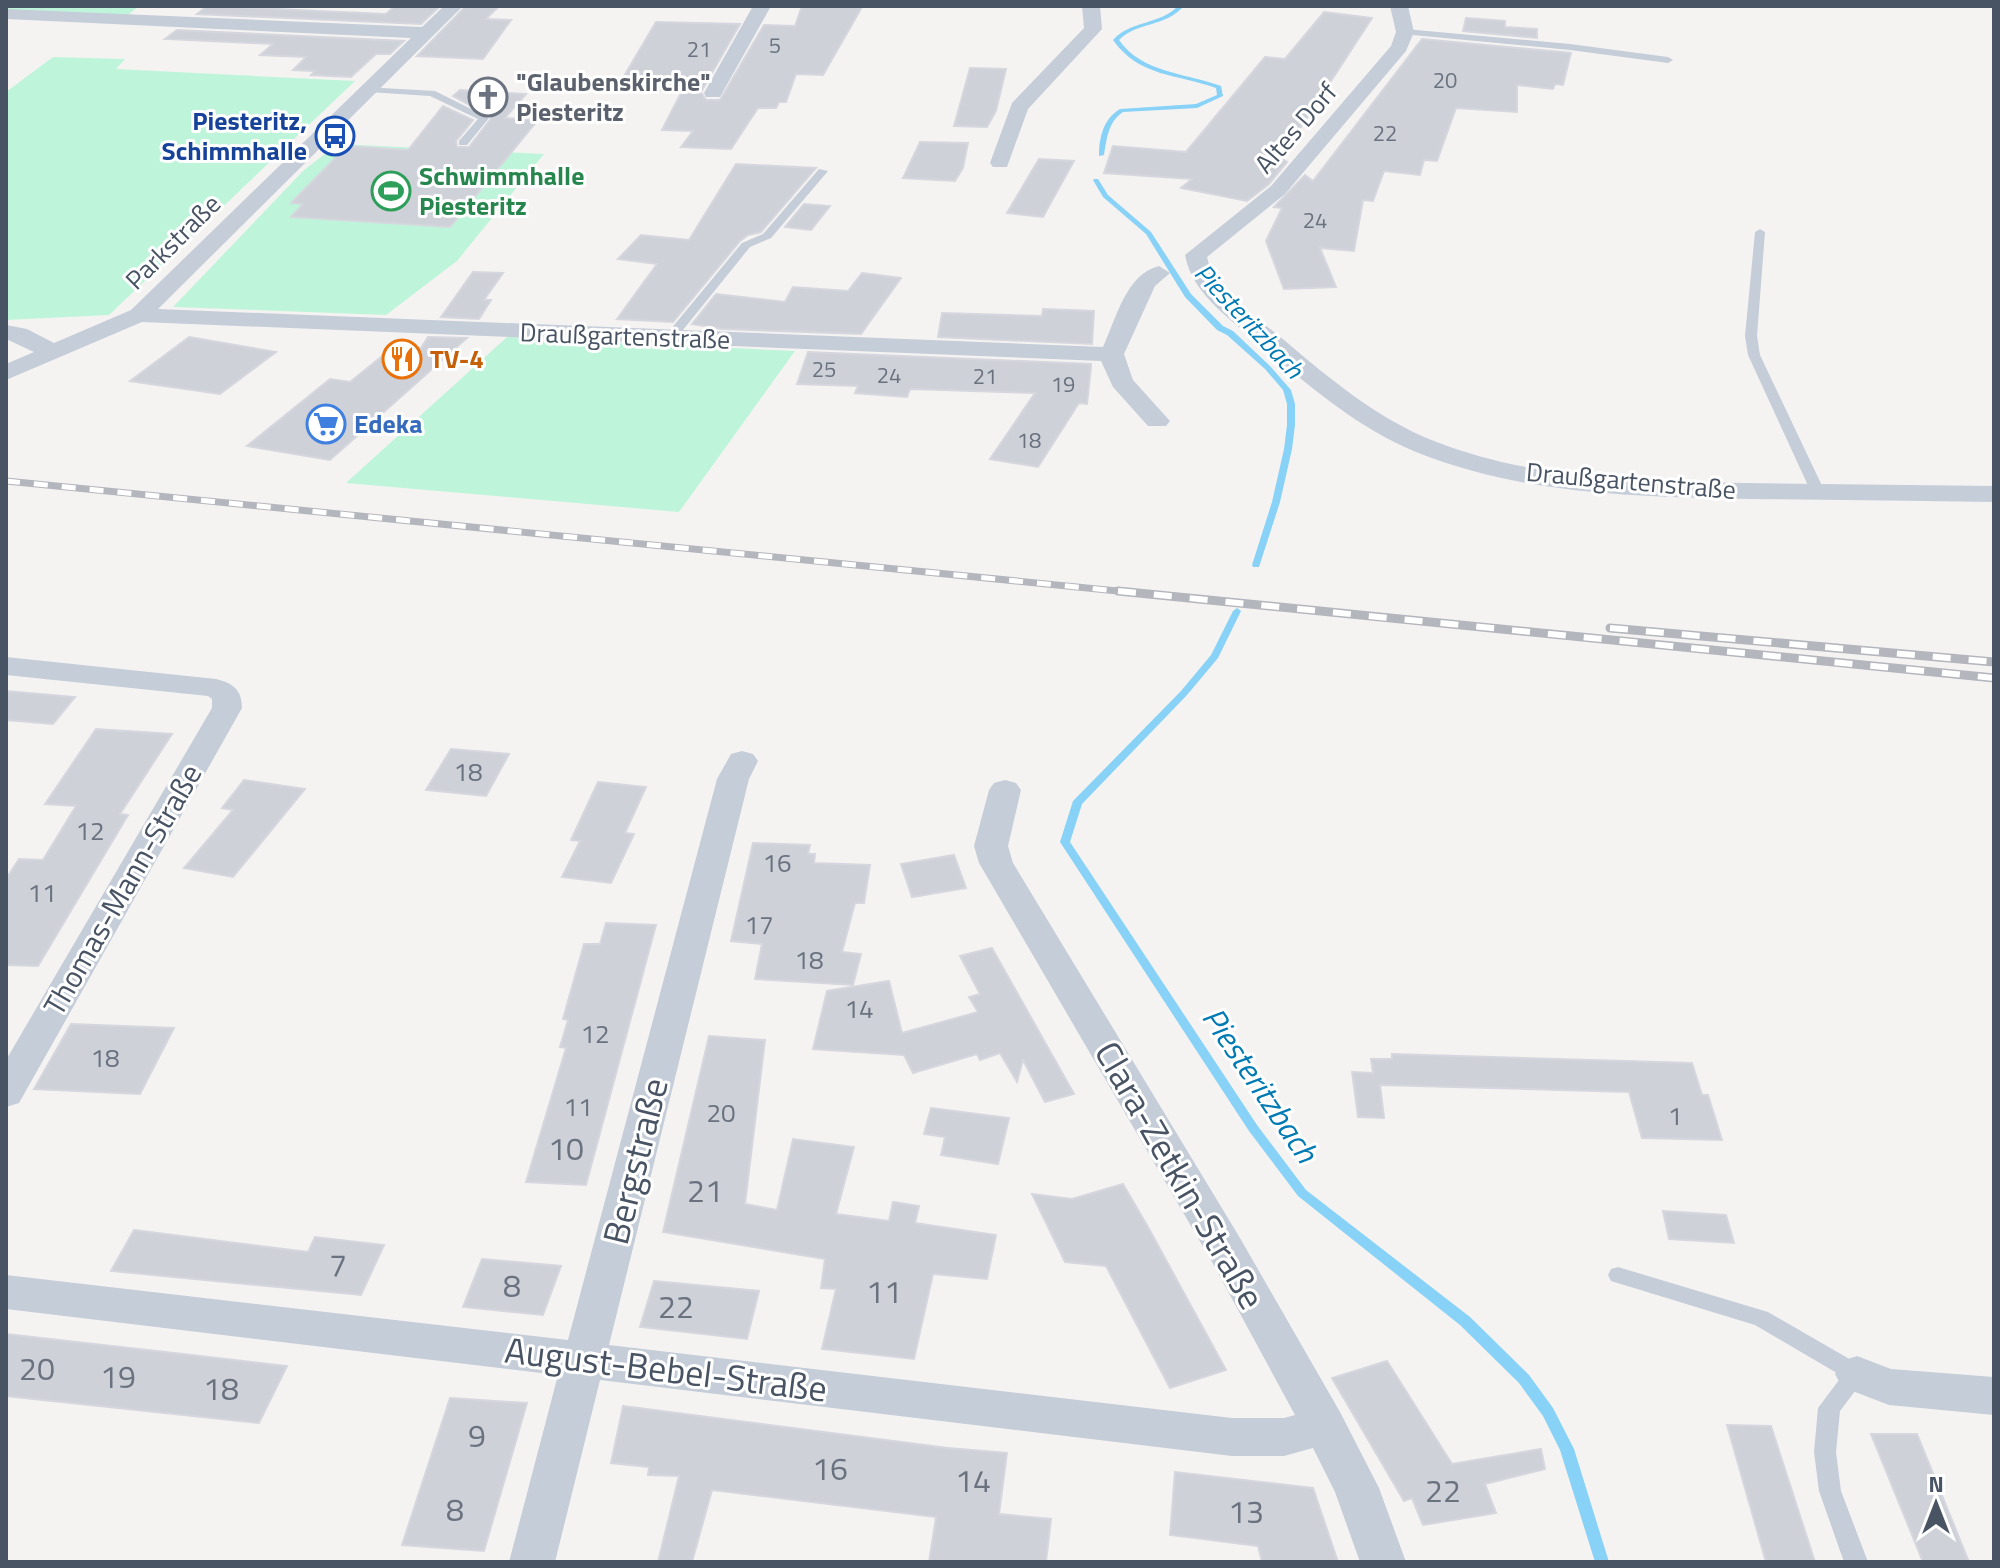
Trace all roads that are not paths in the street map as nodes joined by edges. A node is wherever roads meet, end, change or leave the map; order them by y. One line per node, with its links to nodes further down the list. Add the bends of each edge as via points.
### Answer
1 (454, 6): 7 (street, Parkstraße)
2 (762, 6): 10 (street)
3 (1091, 6): 12 (street, via 1093,29 1019,107)
4 (1399, 6): 6 (street)
5 (6, 14): 7 (street)
6 (1405, 32): 8 (lane); 15 (street, Altes Dorf, via 1400,47 1284,184 1200,250)
7 (426, 33): 9 (street, Parkstraße)
8 (1668, 60)
9 (368, 89): 11 (lane, via 432,93 484,118); 17 (street, Parkstraße)
10 (713, 93)
11 (463, 143)
12 (1000, 163)
13 (823, 171): 19 (lane, via 767,236 746,245)
14 (1760, 232): 24 (lane, via 1751,325 1754,355)
15 (1195, 263): 24 (street, Draußgartenstraße, via 1239,314 1337,394 1400,435 1447,455 1579,482)
16 (1159, 273): 21 (street, via 1145,282)
17 (139, 315): 19 (street, Draußgartenstraße); 20 (street, Parkstraße)
18 (6, 332): 20 (street)
19 (670, 338): 21 (street, Draußgartenstraße)
20 (54, 353): 22 (street, Parkstraße)
21 (1112, 354): 23 (street, via 1118,375)
22 (6, 373)
23 (1157, 421)
24 (1818, 492): 25 (street, Draußgartenstraße)
25 (1994, 494)
26 (6, 666): 29 (street, Thomas-Mann-Straße, via 216,688 227,696 227,708)
27 (742, 761): 32 (street, Bergstraße, via 733,779)
28 (1005, 790): 35 (street, Clara-Zetkin-Straße, via 991,846 996,863)
29 (6, 1093)
30 (1618, 1275): 33 (lane, via 1761,1318)
31 (6, 1292): 32 (street, August-Bebel-Straße)
32 (584, 1359): 35 (street, August-Bebel-Straße, via 1232,1437 1284,1437); 36 (street, Bergstraße)
33 (1857, 1374): 34 (street, via 1889,1387); 38 (lane, via 1829,1408 1825,1452 1830,1491)
34 (1994, 1396)
35 (1324, 1426): 37 (street, Clara-Zetkin-Straße, via 1356,1488)
36 (532, 1562)
37 (1383, 1562)
38 (1856, 1562)

